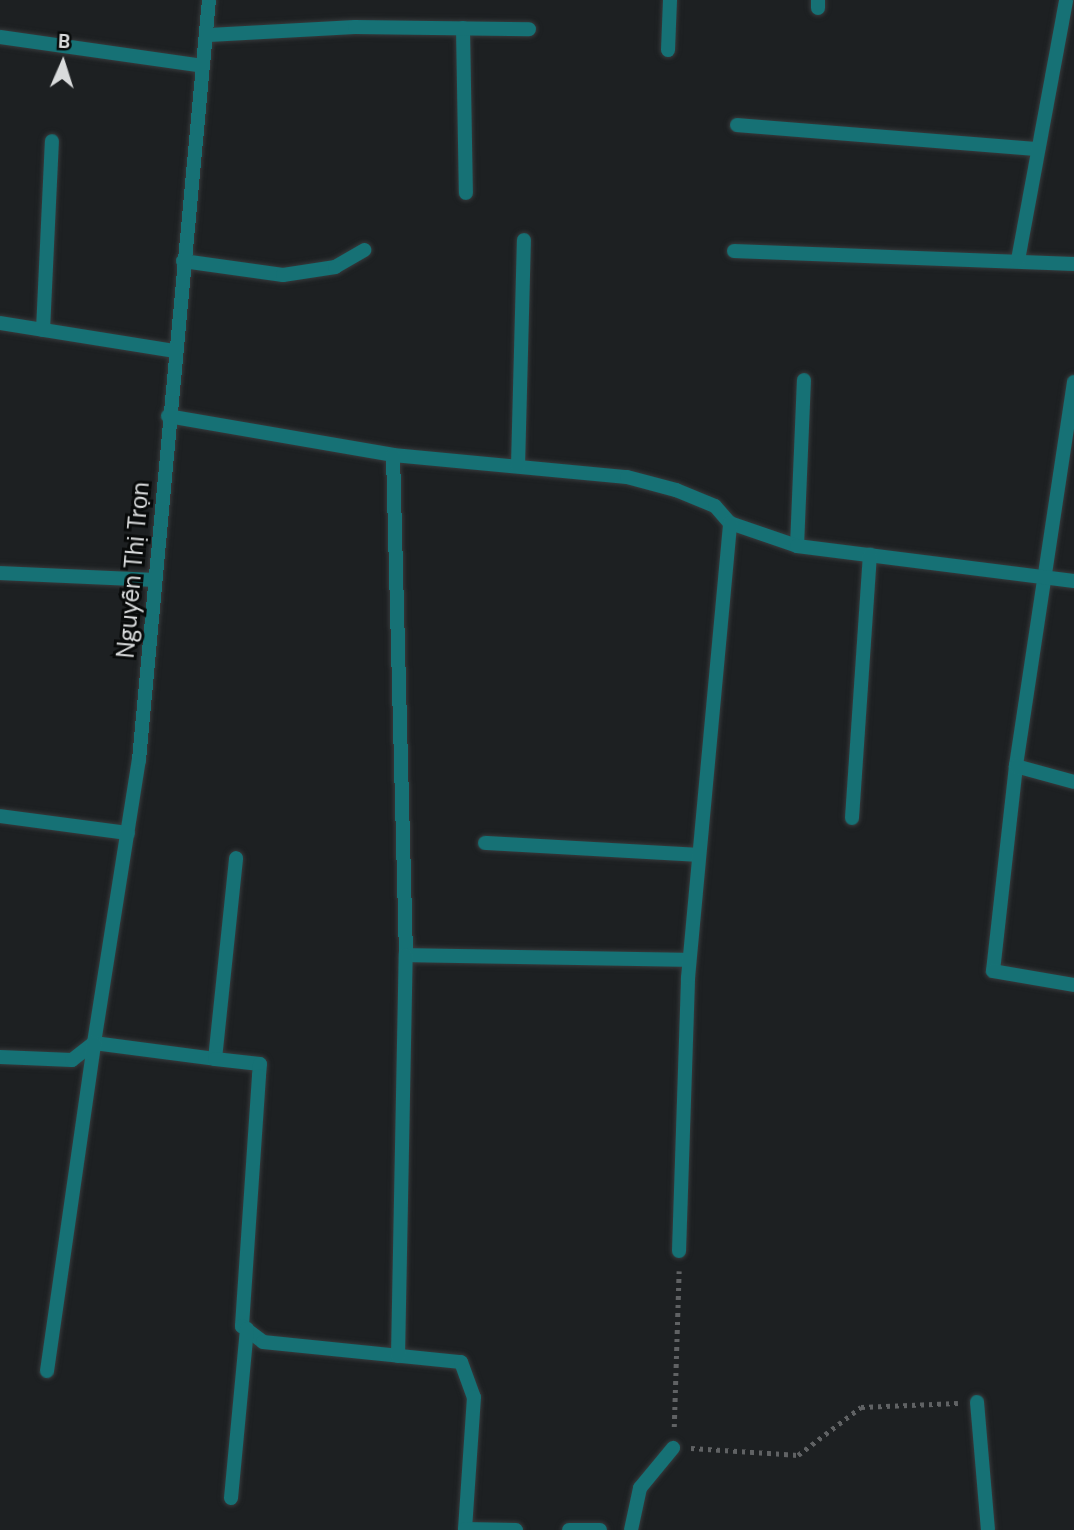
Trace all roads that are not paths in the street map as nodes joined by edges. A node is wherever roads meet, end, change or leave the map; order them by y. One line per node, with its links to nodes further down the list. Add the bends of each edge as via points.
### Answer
1 (209, 0): 6 (street, Nguyễn Thị Trọn)
2 (670, 0): 8 (street)
3 (1066, 0): 12 (street)
4 (463, 28): 5 (street); 6 (street); 13 (street)
5 (529, 29)
6 (209, 35): 9 (street, Nguyễn Thị Trọn)
7 (0, 37): 9 (street)
8 (667, 50)
9 (203, 66): 18 (street, Nguyễn Thị Trọn)
10 (737, 125): 12 (street)
11 (52, 141): 21 (street)
12 (1038, 149): 17 (street)
13 (466, 193)
14 (524, 240): 27 (street)
15 (365, 250): 18 (street, via 335,267 283,275)
16 (734, 251): 17 (street)
17 (1018, 260): 19 (street)
18 (183, 261): 22 (street, Nguyễn Thị Trọn)
19 (1074, 264)
20 (0, 323): 21 (street)
21 (43, 330): 22 (street)
22 (175, 351): 25 (street, Nguyễn Thị Trọn)
23 (804, 380): 29 (street)
24 (1074, 382): 32 (street)
25 (168, 416): 26 (street); 33 (street, Nguyễn Thị Trọn)
26 (393, 455): 27 (street); 43 (street)
27 (517, 466): 28 (street, via 627,477 676,490 715,506)
28 (730, 523): 29 (street); 41 (street)
29 (797, 546): 30 (street)
30 (870, 555): 32 (street); 38 (street)
31 (0, 572): 33 (street)
32 (1045, 578): 34 (street); 35 (street)
33 (154, 580): 39 (street, Nguyễn Thị Trọn)
34 (1074, 581)
35 (1016, 766): 36 (street); 45 (street, via 993,971)
36 (1074, 782)
37 (0, 816): 39 (street)
38 (852, 818)
39 (128, 833): 46 (street, Nguyễn Thị Trọn)
40 (485, 843): 41 (street)
41 (698, 855): 44 (street)
42 (236, 858): 48 (street)
43 (406, 955): 44 (street); 51 (street)
44 (689, 960): 49 (street)
45 (1074, 985)
46 (94, 1043): 47 (street, via 72,1060); 48 (street); 52 (street, Nguyễn Thị Trọn)
47 (0, 1057)
48 (215, 1059): 50 (street, via 260,1064)
49 (679, 1251)
50 (247, 1329): 51 (street, via 262,1342); 55 (street)
51 (398, 1356): 56 (street, via 461,1362 474,1397)
52 (47, 1371)
53 (977, 1402): 61 (street)
54 (673, 1448): 60 (street, via 640,1488)
55 (231, 1498)
56 (465, 1529): 57 (street)
57 (516, 1530)
58 (569, 1530): 59 (street)
59 (600, 1530)
60 (631, 1530)
61 (988, 1530)

